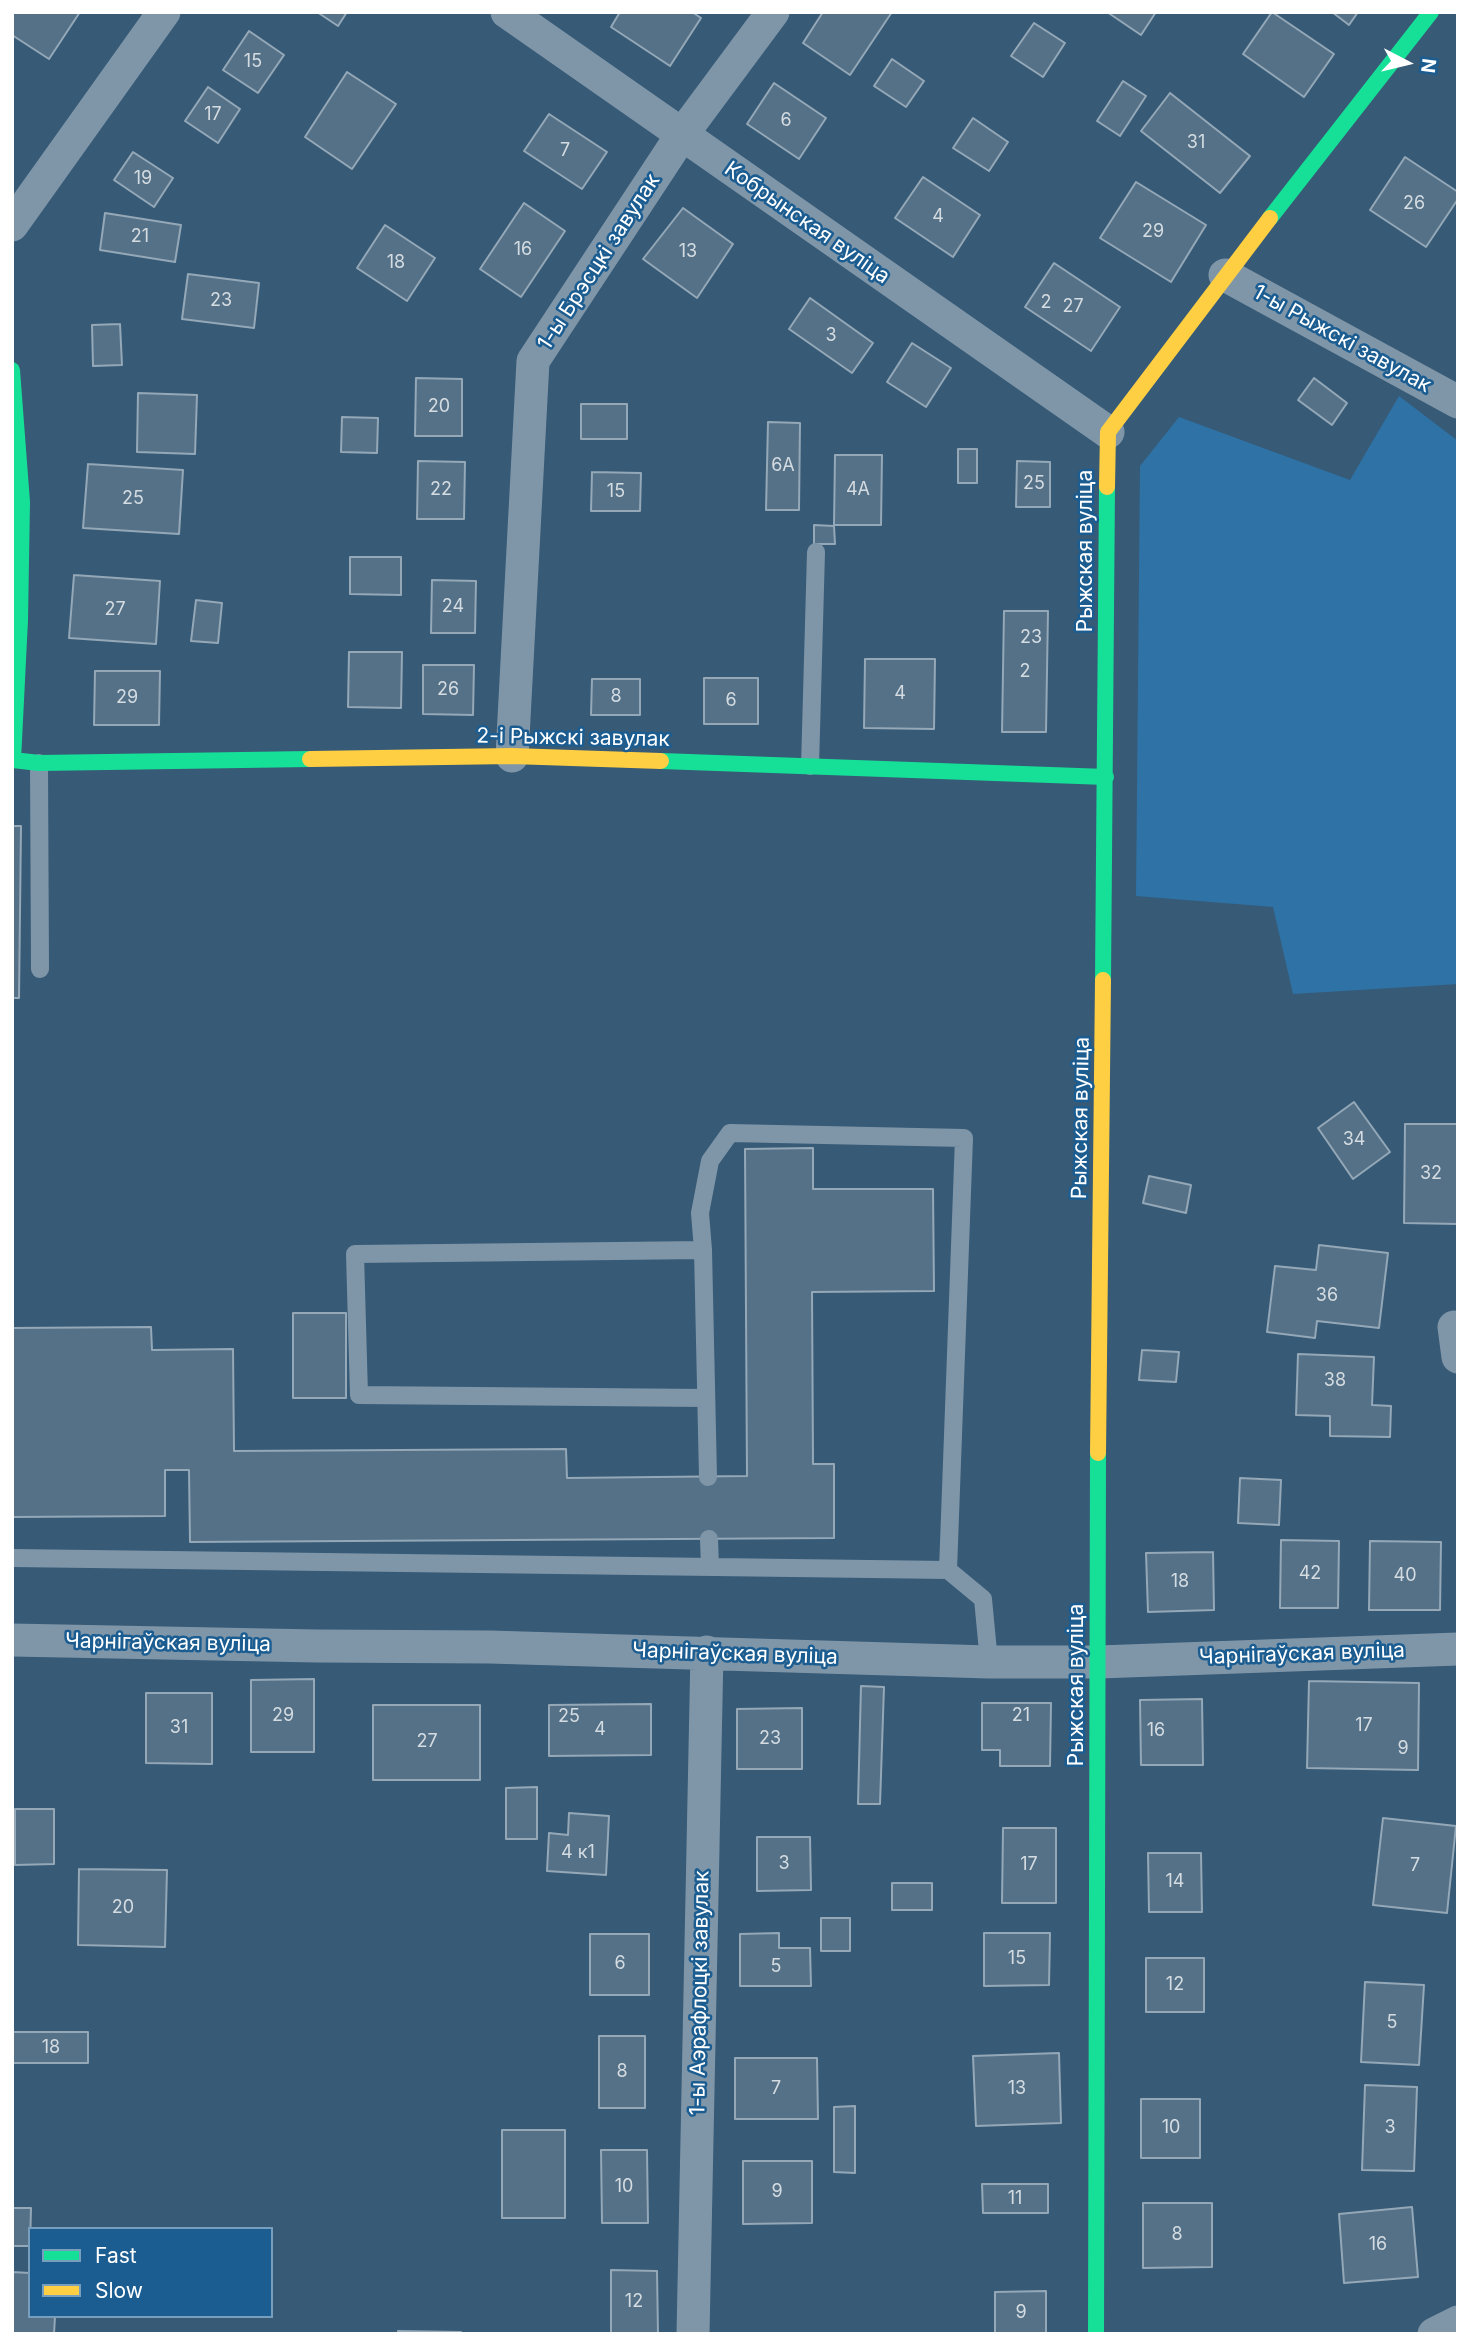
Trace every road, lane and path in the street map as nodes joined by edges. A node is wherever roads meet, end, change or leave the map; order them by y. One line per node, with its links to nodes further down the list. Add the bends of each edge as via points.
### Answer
1 (164, 12): 6 (street)
2 (507, 12): 5 (street, Кобрынская вуліца)
3 (773, 12): 5 (street, 1-ы Брэсцкі завулак)
4 (1431, 12): 7 (street)
5 (681, 136): 10 (street, Кобрынская вуліца); 12 (street, 1-ы Брэсцкі завулак, via 533,361)
6 (12, 225)
7 (1225, 275): 9 (street, 1-ы Рыжскі завулак); 10 (street)
8 (12, 370): 13 (street, via 22,502)
9 (1458, 402)
10 (1108, 432): 16 (street, Рыжская вуліца)
11 (816, 552): 15 (lane)
12 (512, 756): 14 (street, 2-і Рыжскі завулак); 15 (street, 2-і Рыжскі завулак)
13 (12, 760): 14 (street, 2-і Рыжскі завулак)
14 (39, 763): 17 (lane)
15 (810, 766): 16 (street, 2-і Рыжскі завулак)
16 (1106, 777): 29 (street, Рыжская вуліца)
17 (40, 969)
18 (703, 1250): 19 (lane); 19 (lane, via 355,1254 359,1395); 24 (lane, via 701,1213 710,1161 730,1133 964,1138)
19 (706, 1398): 20 (lane)
20 (708, 1477)
21 (709, 1539): 23 (lane)
22 (12, 1558): 23 (lane)
23 (710, 1567): 24 (lane)
24 (948, 1570): 28 (lane, via 983,1599)
25 (12, 1640): 27 (street, Чарнігаўская вуліца)
26 (1458, 1648): 29 (street, Чарнігаўская вуліца)
27 (707, 1652): 28 (street, Чарнігаўская вуліца); 31 (street, 1-ы Аэрафлоцкі завулак)
28 (989, 1662): 29 (street, Чарнігаўская вуліца)
29 (1099, 1662): 32 (street, Рыжская вуліца)
30 (1458, 2322): 33 (street)
31 (693, 2334)
32 (1096, 2334)
33 (1434, 2334)

